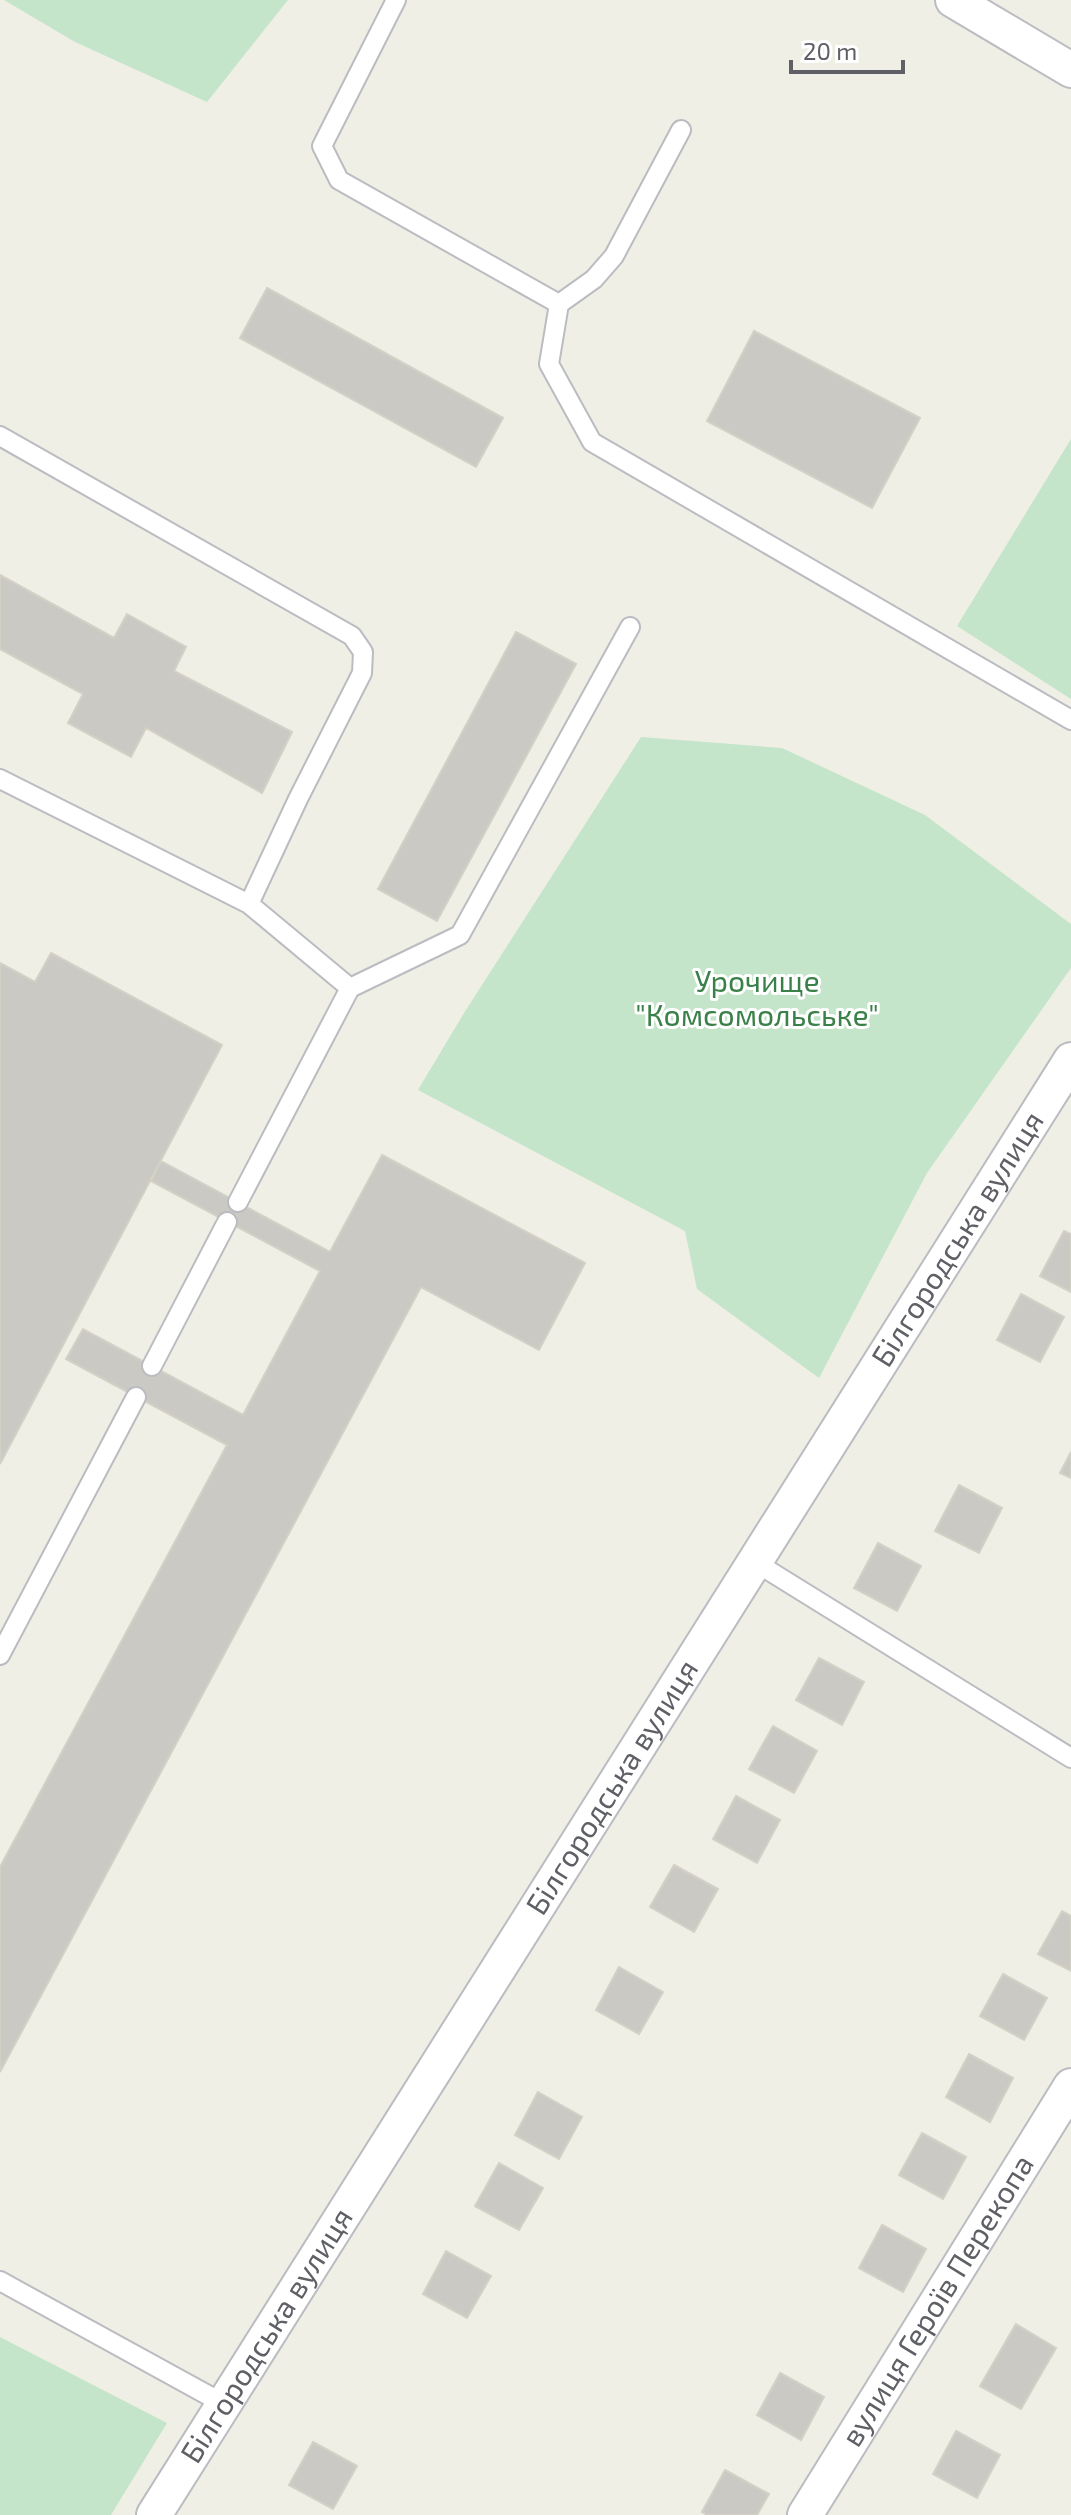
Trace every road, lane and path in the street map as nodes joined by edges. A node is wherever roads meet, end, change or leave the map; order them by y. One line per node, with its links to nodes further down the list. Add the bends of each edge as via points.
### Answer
1 (396, 0): 5 (lane, via 322,146 329,163 339,180)
2 (953, 0): 3 (street)
3 (1071, 70)
4 (681, 130): 5 (lane, via 614,256 594,279)
5 (559, 304): 8 (lane, via 549,364 592,442)
6 (0, 436): 10 (lane, via 352,636 363,652 362,673)
7 (630, 627): 11 (lane, via 460,935)
8 (1071, 720)
9 (0, 779): 10 (lane)
10 (249, 904): 11 (lane)
11 (350, 988): 13 (lane)
12 (1071, 1060): 17 (street, Білгородська вулиця)
13 (238, 1202)
14 (227, 1222): 15 (lane)
15 (152, 1366)
16 (136, 1397): 18 (lane)
17 (755, 1562): 19 (lane); 22 (street, Білгородська вулиця)
18 (0, 1655)
19 (1071, 1758)
20 (1071, 2086): 24 (street, вулиця Героїв Перекопа)
21 (0, 2281): 22 (lane)
22 (224, 2404): 23 (street, Білгородська вулиця)
23 (154, 2515)
24 (805, 2515)

